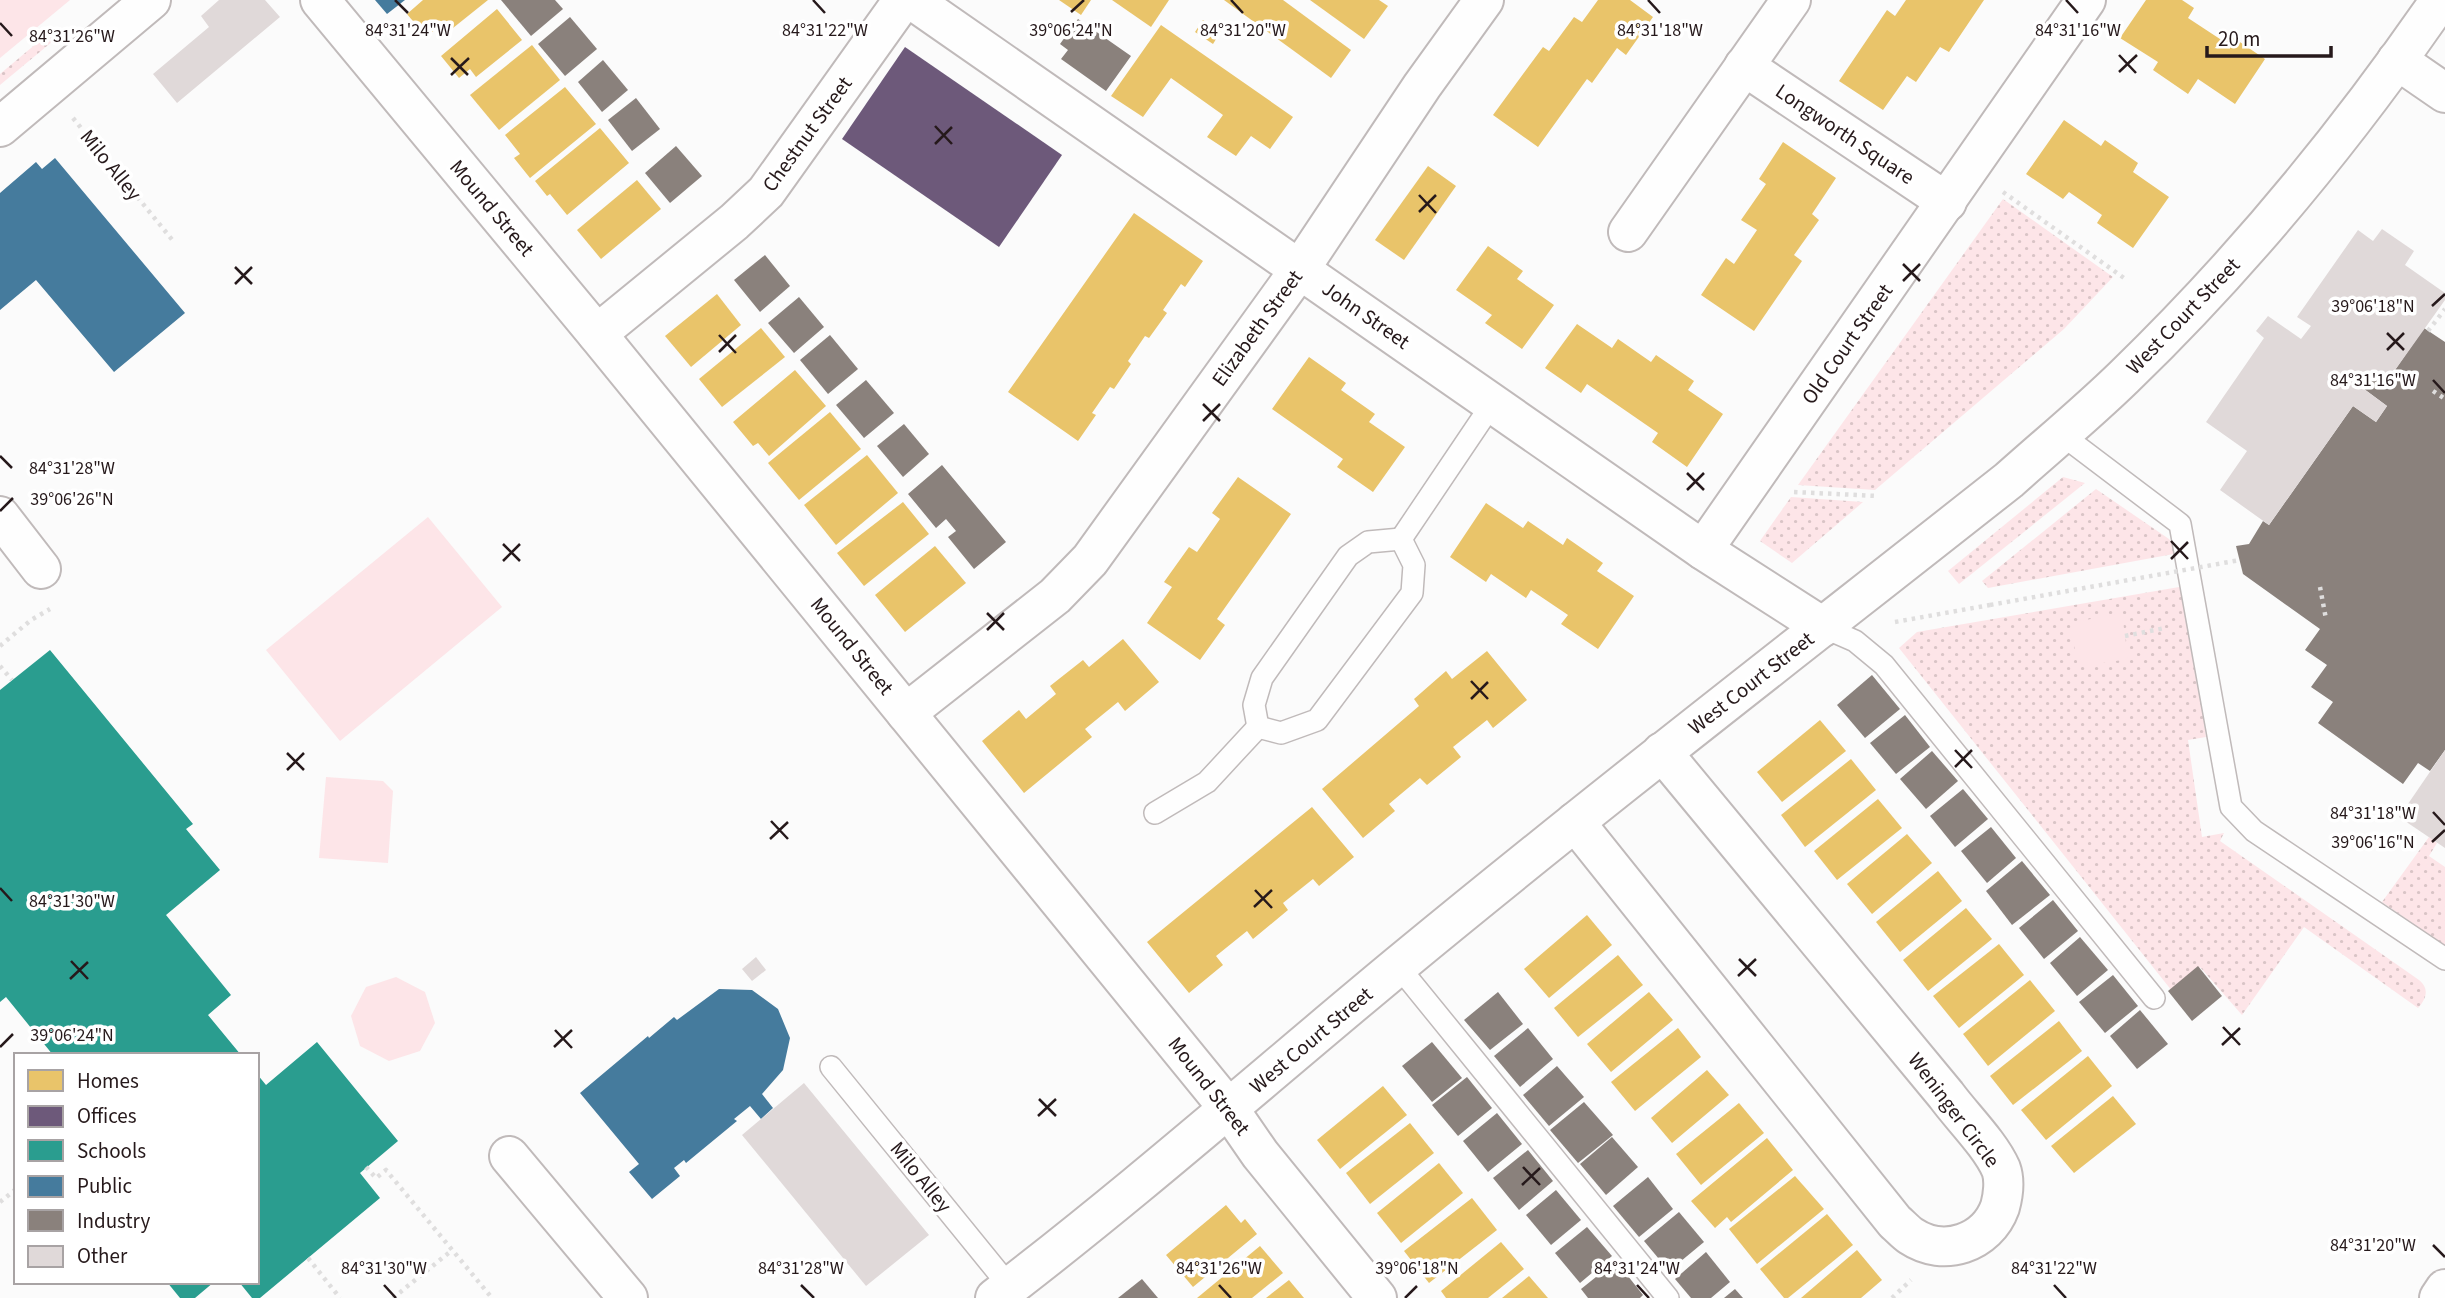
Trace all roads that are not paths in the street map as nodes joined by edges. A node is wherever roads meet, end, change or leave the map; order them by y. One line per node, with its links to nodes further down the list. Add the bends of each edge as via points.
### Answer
1 (152, 0): 12 (street)
2 (320, 0): 16 (street, Mound Street)
3 (903, 0): 16 (street, Chestnut Street, via 766,192)
4 (912, 0): 15 (street, John Street)
5 (1484, 0): 15 (street, Elizabeth Street)
6 (1791, 0): 10 (street)
7 (2086, 0): 13 (street, Old Court Street)
8 (2433, 8): 9 (street, West Court Street)
9 (2397, 60): 11 (street); 18 (street, West Court Street, via 2244,253 2124,377)
10 (1744, 66): 13 (street, Longworth Square); 14 (street)
11 (2445, 93)
12 (0, 127)
13 (1947, 202): 21 (street, Old Court Street)
14 (1628, 232)
15 (1300, 268): 17 (street, John Street); 24 (street, Elizabeth Street, via 1090,560 1055,596)
16 (597, 334): 24 (street, Mound Street)
17 (1492, 404): 20 (lane); 21 (street, John Street)
18 (2061, 434): 23 (street, West Court Street); 29 (lane, via 2179,524 2231,807 2254,831)
19 (0, 516): 22 (street)
20 (1401, 539): 25 (lane, via 1368,542 1348,556 1262,678 1254,705); 25 (lane, via 1414,565 1412,593 1317,720 1281,733)
21 (1703, 550): 23 (street, John Street)
22 (41, 569)
23 (1823, 627): 26 (street, West Court Street); 31 (lane, via 1855,641 1884,665)
24 (906, 713): 33 (street, Mound Street)
25 (1258, 727): 27 (lane, via 1207,782)
26 (1662, 752): 28 (street, West Court Street); 28 (street, Weninger Circle, via 1989,1151 2001,1171 2003,1186 1996,1217 1986,1231 1970,1242 1945,1246 1912,1237 1895,1222)
27 (1155, 813)
28 (1576, 822): 30 (street, West Court Street)
29 (2445, 959)
30 (1398, 966): 33 (street, West Court Street); 39 (lane)
31 (2154, 998)
32 (831, 1067): 36 (lane, Milo Alley)
33 (1229, 1109): 36 (street, West Court Street); 38 (street, Mound Street)
34 (509, 1156): 37 (street)
35 (2445, 1289): 40 (street)
36 (1002, 1292)
37 (628, 1298)
38 (1377, 1298)
39 (1668, 1298)
40 (2439, 1298)

